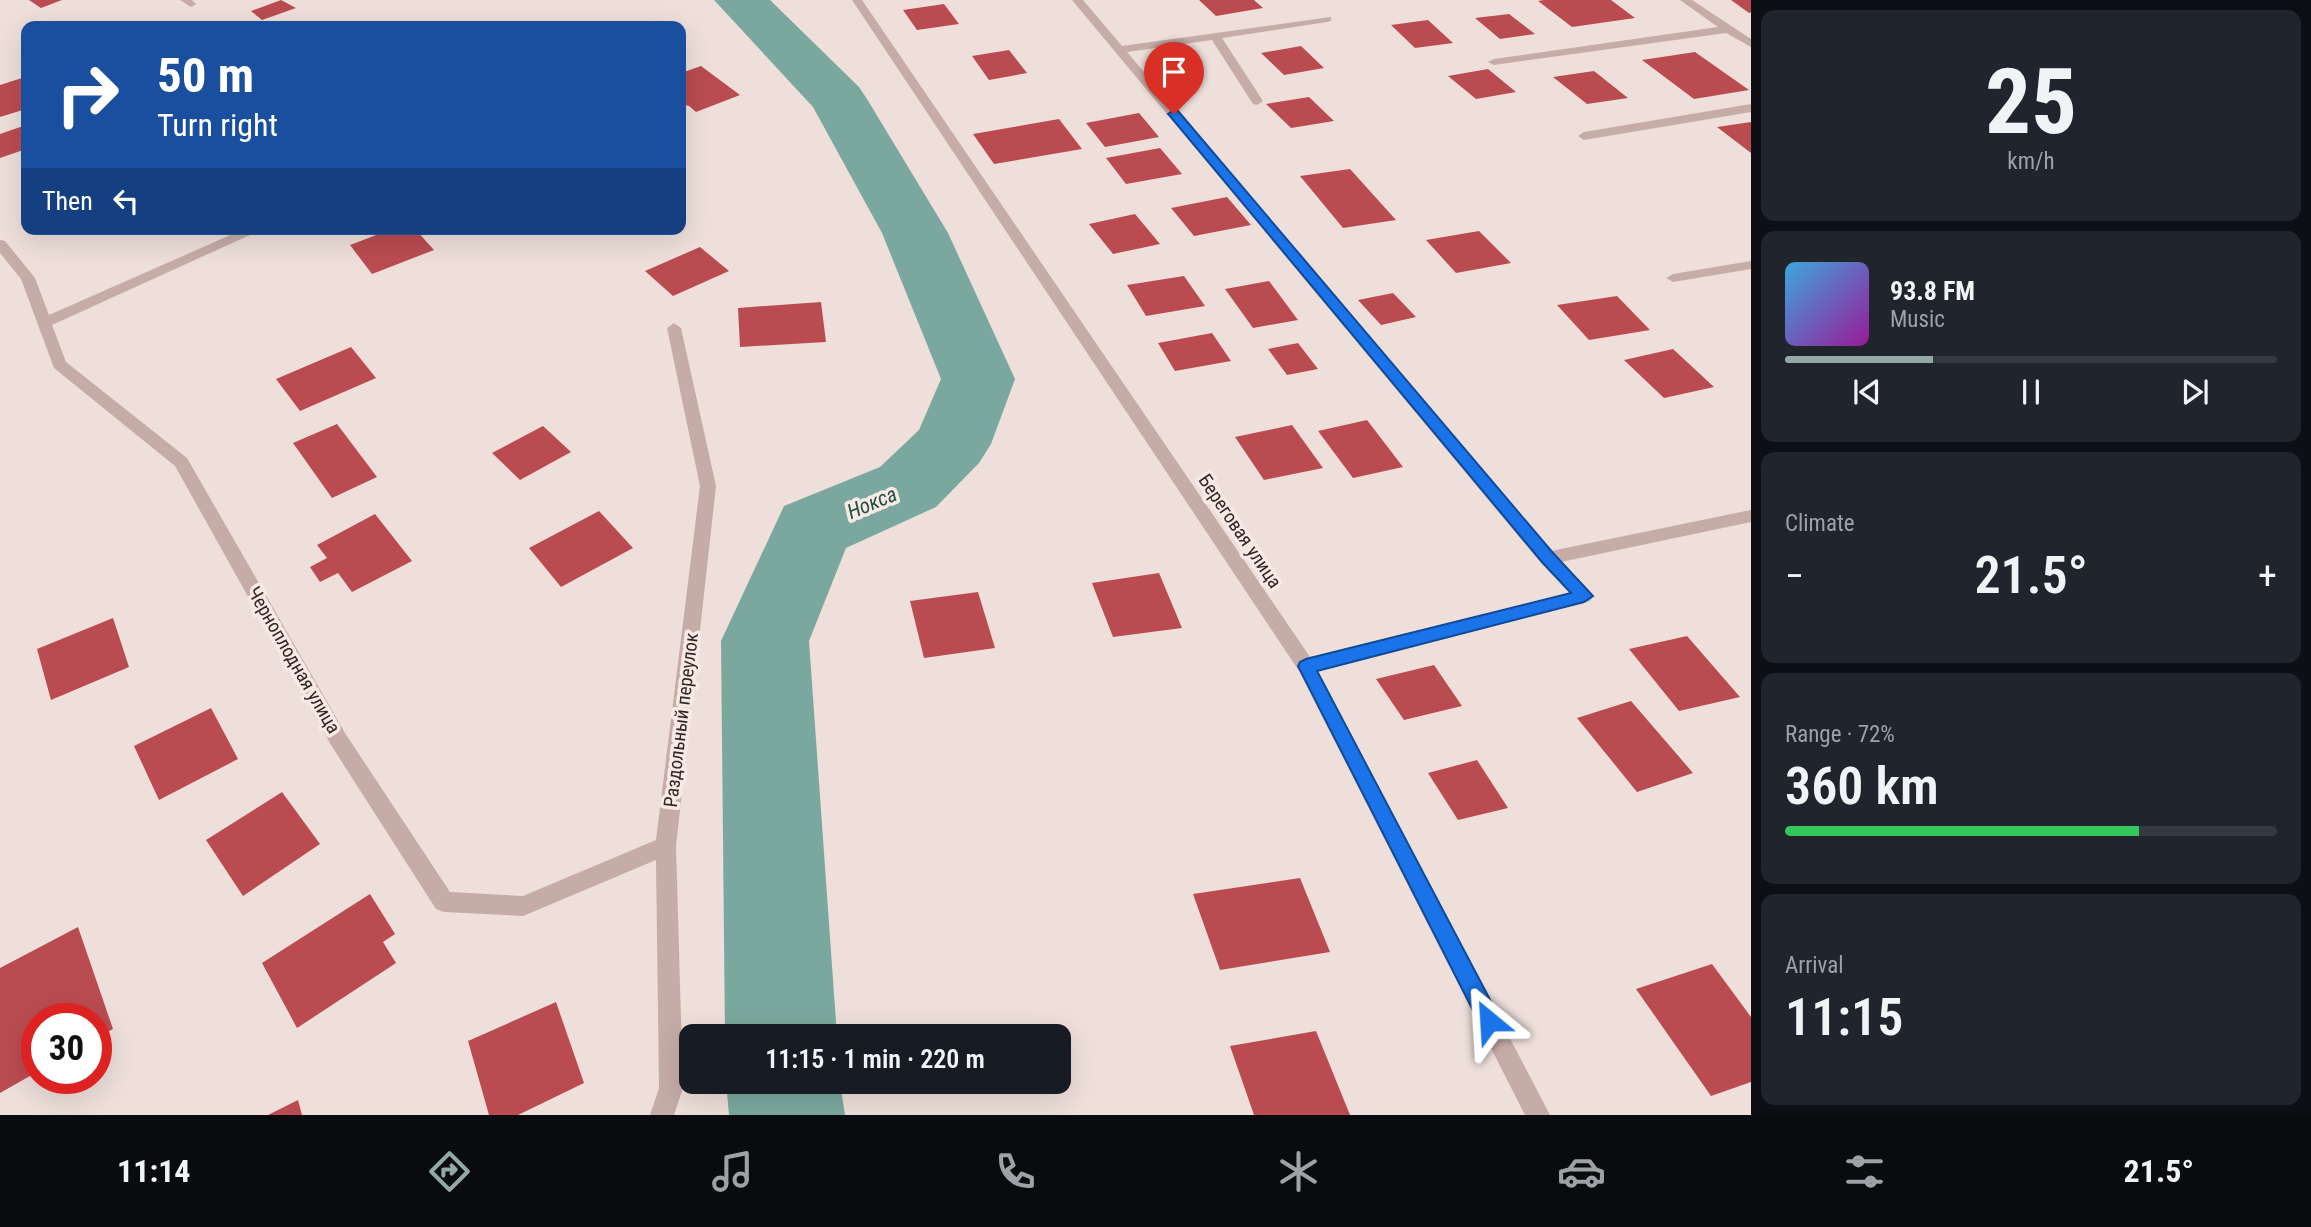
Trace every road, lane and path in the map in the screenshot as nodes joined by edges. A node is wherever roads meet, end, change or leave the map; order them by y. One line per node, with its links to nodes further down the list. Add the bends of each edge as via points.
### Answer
1 (858, 0): 21 (street, Береговая улица)
2 (1077, 0): 8 (street)
3 (1685, 0): 5 (street)
4 (1326, 19): 6 (street)
5 (1728, 29): 7 (street); 9 (street)
6 (1215, 36): 8 (street); 10 (street)
7 (1751, 44)
8 (1121, 50): 20 (street)
9 (1494, 62)
10 (1257, 101)
11 (1751, 108): 12 (street)
12 (1584, 136)
13 (242, 235): 17 (street)
14 (0, 244): 17 (street, Черноплодная улица, via 28,278)
15 (1751, 265): 16 (street)
16 (1673, 278)
17 (44, 323): 22 (street, Черноплодная улица, via 59,364 181,462 338,739 444,902 523,906)
18 (674, 328): 22 (street, Раздольный переулок, via 708,486)
19 (1751, 516): 20 (street)
20 (1547, 558): 21 (street, via 1584,596)
21 (1306, 666): 24 (street, Береговая улица)
22 (666, 846): 23 (street, Раздольный переулок, via 671,1088)
23 (662, 1115)
24 (1538, 1115)

